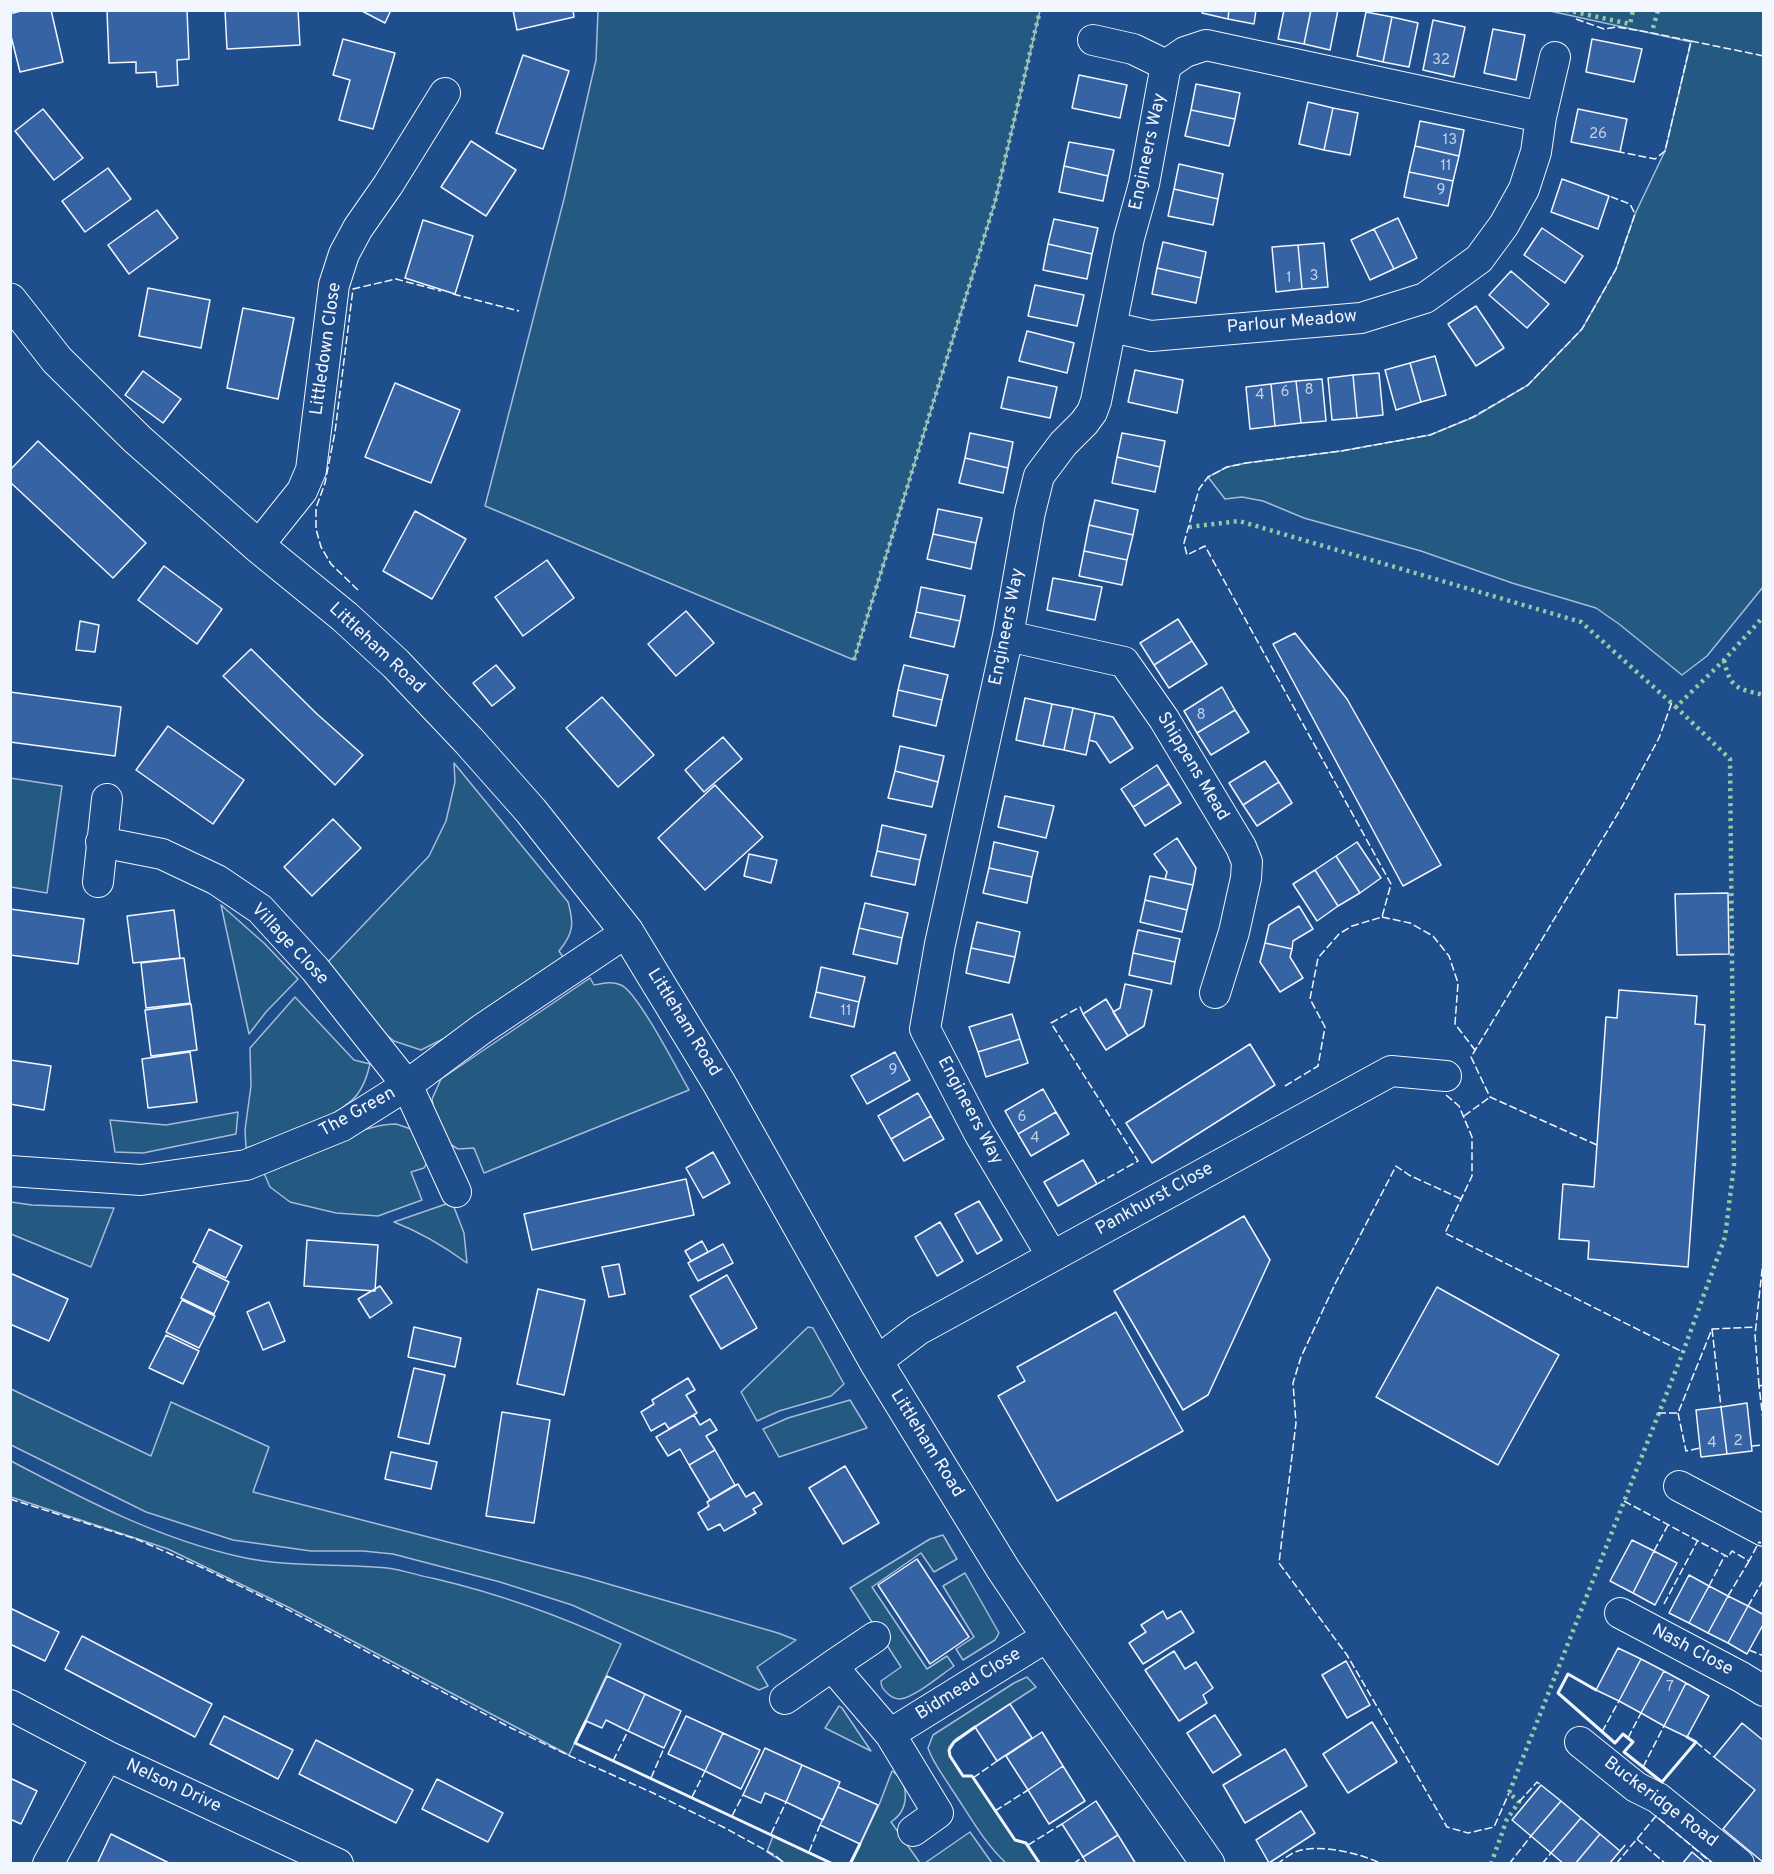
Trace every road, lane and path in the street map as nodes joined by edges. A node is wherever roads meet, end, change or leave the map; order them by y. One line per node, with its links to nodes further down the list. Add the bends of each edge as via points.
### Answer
1 (1093, 40): 3 (street, via 1133,49)
2 (1555, 57): 5 (street, Parlour Meadow)
3 (1166, 65): 5 (street, via 1185,52 1206,45); 7 (street, Engineers Way)
4 (445, 93): 8 (street, Littledown Close, via 344,254 334,285 311,470 302,491)
5 (1540, 117): 7 (street, Parlour Meadow, via 1536,152 1524,189 1504,225 1479,259 1425,297 1361,318 1151,336)
6 (10, 300): 8 (street, Littleham Road, via 57,360 113,416)
7 (1112, 327): 9 (street, Engineers Way, via 1092,412 1039,476)
8 (258, 546): 13 (street, Littleham Road, via 396,664 531,811)
9 (1008, 636): 14 (street, Shippens Mead, via 1124,662 1164,719 1241,847 1247,862 1246,878); 19 (street, Engineers Way, via 925,1029 979,1133)
10 (107, 799): 11 (street)
11 (101, 842): 12 (street); 16 (street, Village Close, via 162,854 217,880 260,909 315,969)
12 (98, 882)
13 (627, 932): 16 (street, The Green, via 482,1029); 20 (street, Littleham Road, via 719,1083)
14 (1215, 993)
15 (1446, 1076): 19 (street, Pankhurst Close, via 1391,1071)
16 (407, 1085): 17 (street, The Green, via 342,1126 246,1165 141,1180); 18 (street, Village Close)
17 (10, 1171)
18 (456, 1192)
19 (1052, 1256): 20 (street, Pankhurst Close, via 918,1329)
20 (876, 1362): 24 (street, Littleham Road)
21 (1679, 1486): 22 (street)
22 (1764, 1531)
23 (1620, 1613): 27 (street, Nash Close)
24 (1048, 1636): 30 (street, Bidmead Close); 36 (street, Littleham Road)
25 (875, 1637): 26 (street)
26 (832, 1666): 28 (street); 30 (street)
27 (1764, 1691)
28 (785, 1699)
29 (10, 1705): 32 (street, Nelson Drive)
30 (890, 1734): 33 (street, via 938,1813)
31 (1580, 1742): 37 (street, Buckeridge Road)
32 (107, 1756): 34 (street); 35 (street, Nelson Drive)
33 (913, 1831)
34 (48, 1863)
35 (338, 1863)
36 (1208, 1863)
37 (1739, 1863)

